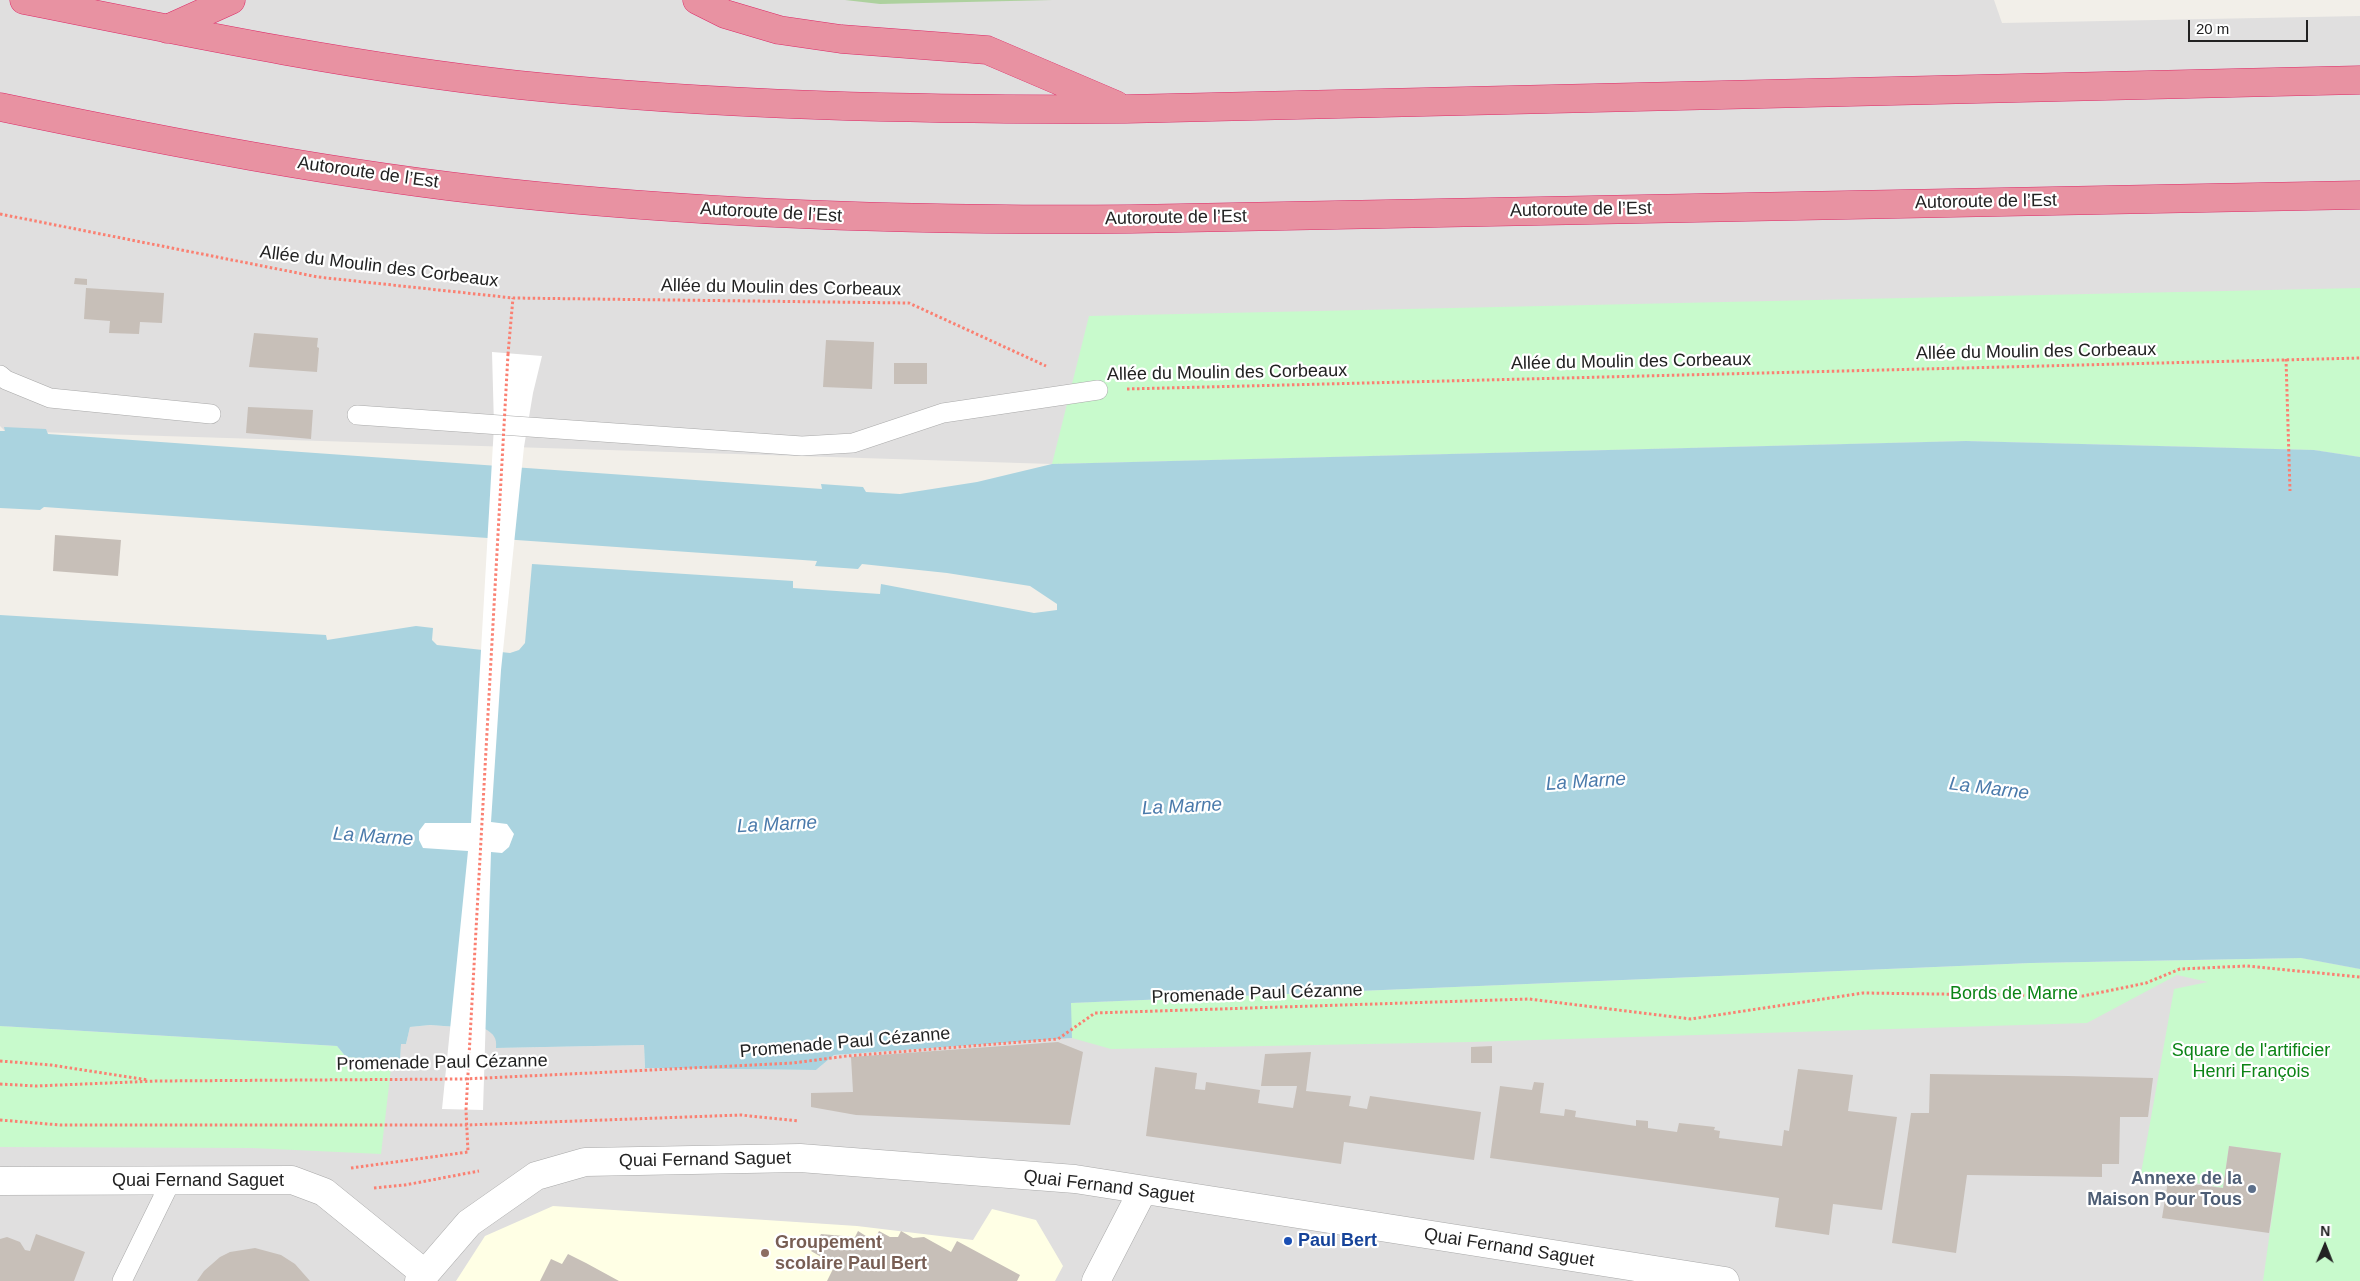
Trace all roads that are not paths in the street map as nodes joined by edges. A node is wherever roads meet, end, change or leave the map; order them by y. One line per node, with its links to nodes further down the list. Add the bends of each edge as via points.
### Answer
1 (24, 0): 4 (highway)
2 (231, 0): 4 (highway)
3 (697, 0): 7 (highway, via 725,14 779,30 840,39 987,50)
4 (167, 29): 7 (highway, via 365,65 518,85 822,106)
5 (2360, 80): 7 (highway)
6 (0, 107): 8 (highway, Autoroute de l’Est, via 188,146 506,193 818,216 974,220 1141,219)
7 (1126, 109)
8 (2360, 195)
9 (0, 375): 11 (lane, via 50,398)
10 (1098, 390): 12 (lane, via 943,413 853,443 802,446)
11 (211, 414)
12 (357, 414)
13 (171, 1180): 14 (street, Quai Fernand Saguet); 16 (street, Quai Fernand Saguet, via 292,1180 316,1188); 17 (lane)
14 (0, 1181)
15 (1143, 1190): 16 (street, Quai Fernand Saguet, via 1075,1179 800,1158 585,1162 536,1176 496,1202 469,1223); 18 (street); 19 (street, Quai Fernand Saguet)
16 (422, 1277)
17 (122, 1281)
18 (1096, 1281)
19 (1725, 1281)

